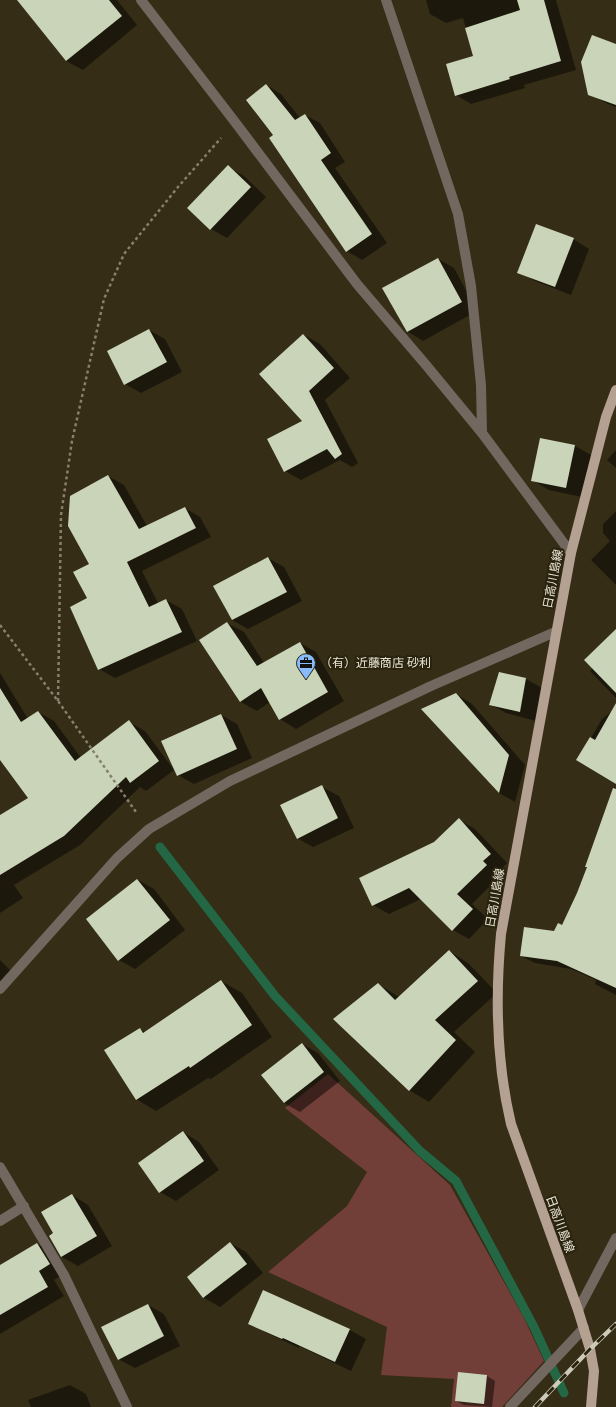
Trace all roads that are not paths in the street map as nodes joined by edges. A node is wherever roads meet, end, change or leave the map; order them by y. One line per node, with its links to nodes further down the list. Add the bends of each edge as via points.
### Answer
1 (141, 0): 4 (street, via 357,284)
2 (386, 0): 4 (street, via 458,214 470,286 481,385)
3 (616, 390): 5 (main road, 日高川島線, via 606,417)
4 (482, 433): 5 (street)
5 (570, 553): 6 (main road, 日高川島線)
6 (556, 632): 7 (street, via 431,686 237,778 149,829 117,858); 12 (main road, 日高川島線, via 501,934 498,1022 504,1093 511,1124)
7 (0, 989)
8 (0, 1167): 9 (street)
9 (24, 1206): 10 (street); 14 (street, via 64,1275)
10 (0, 1221)
11 (616, 1238): 12 (street)
12 (578, 1310): 13 (main road, 日高川島線)
13 (584, 1328): 15 (street); 16 (main road, 日高川島線, via 594,1372)
14 (127, 1407)
15 (510, 1407)
16 (591, 1407)

